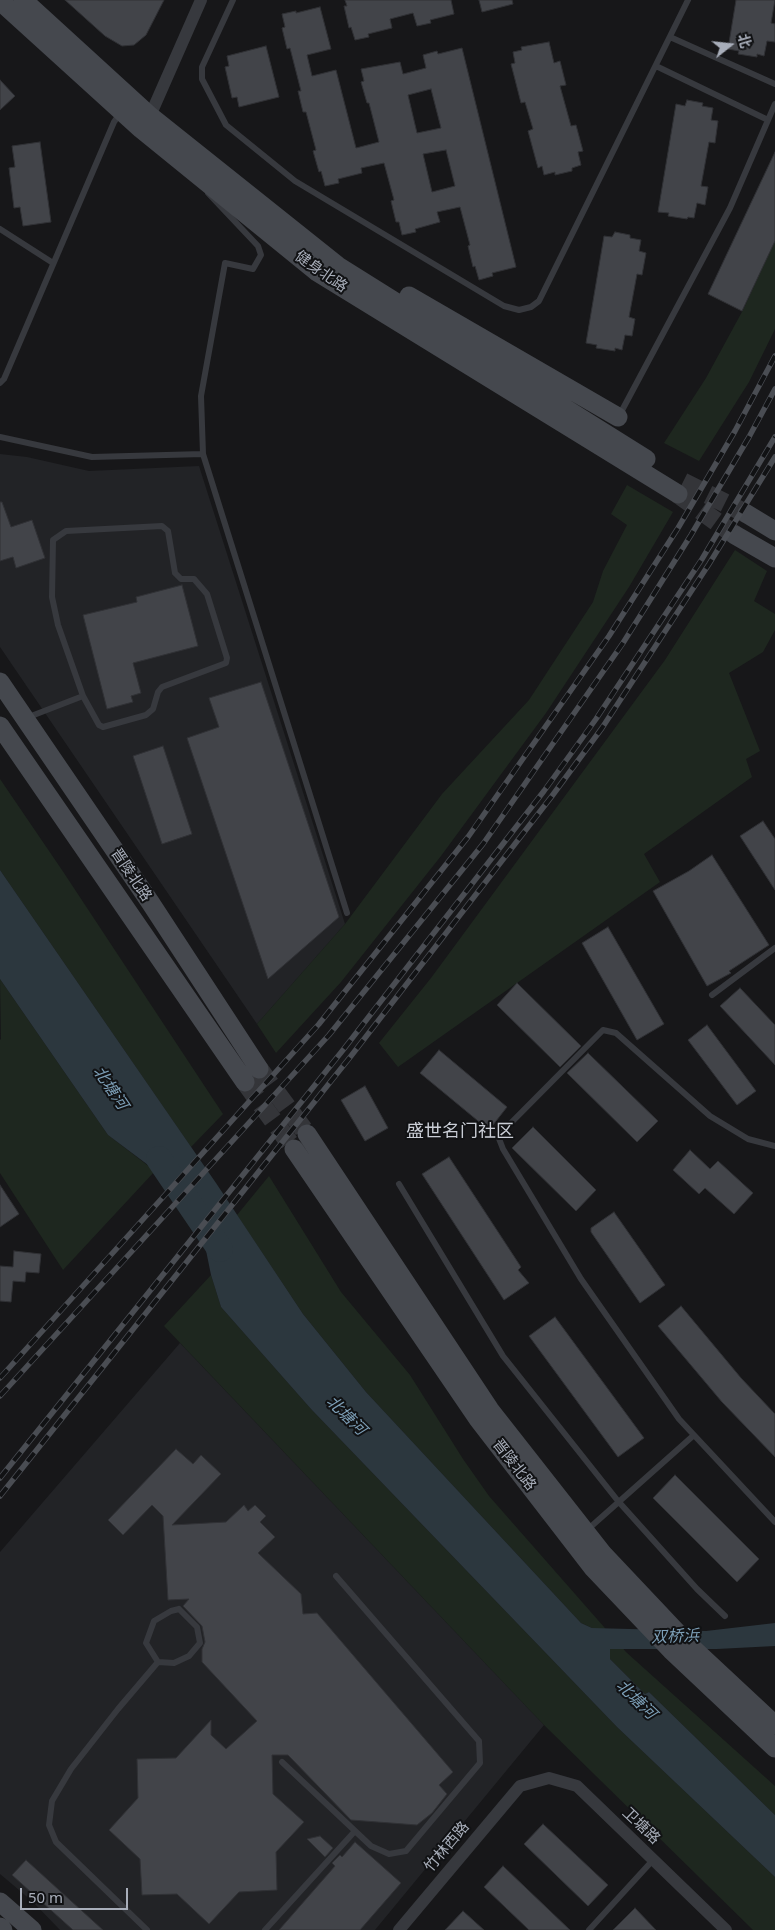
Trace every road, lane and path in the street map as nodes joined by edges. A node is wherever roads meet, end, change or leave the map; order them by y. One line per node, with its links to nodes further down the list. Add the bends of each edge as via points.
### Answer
1 (23, 0): 11 (main road, 健身北路)
2 (201, 0): 11 (street)
3 (233, 0): 7 (lane, via 202,67 202,79 226,126 295,181 504,306 519,310 540,301)
4 (688, 0): 6 (lane)
5 (0, 1): 10 (main road, 健身北路)
6 (670, 37): 7 (lane); 8 (lane)
7 (656, 66): 12 (lane)
8 (775, 84)
9 (775, 104): 12 (lane)
10 (121, 112): 13 (main road, 健身北路); 16 (lane)
11 (150, 116): 15 (main road, 健身北路)
12 (768, 120): 18 (lane, via 730,208)
13 (197, 175): 15 (main road, 健身北路, via 317,272 681,488 347,272); 20 (lane, via 209,196 258,246 261,254 253,269 225,263 201,396)
14 (0, 229): 16 (lane)
15 (312, 246): 18 (main road, via 345,259)
16 (53, 263): 17 (lane)
17 (0, 383)
18 (618, 418)
19 (0, 437): 20 (lane, via 92,457)
20 (203, 454): 29 (lane)
21 (747, 514): 22 (main road)
22 (775, 531)
23 (735, 535): 24 (main road)
24 (775, 558)
25 (0, 682): 27 (main road, 晋陵北路)
26 (83, 696): 26 (lane, via 58,626 52,597 54,540 66,531 162,526 168,531 175,574 182,579 194,579 207,594 226,663 162,687 153,709 146,715 103,727); 27 (lane)
27 (25, 719): 32 (main road, 晋陵北路)
28 (0, 726): 33 (main road, 晋陵北路)
29 (347, 913)
30 (775, 948): 31 (lane)
31 (712, 995)
32 (259, 1069)
33 (244, 1082)
34 (307, 1134): 41 (main road, 晋陵北路, via 490,1410)
35 (775, 1146): 38 (lane, via 748,1139 710,1116 616,1033 603,1030 498,1136 581,1279 679,1419)
36 (294, 1149): 44 (main road, 晋陵北路, via 478,1419 593,1568 634,1612)
37 (399, 1184): 39 (lane, via 503,1356)
38 (694, 1435): 39 (lane); 40 (lane)
39 (618, 1501): 41 (lane); 43 (lane)
40 (775, 1522)
41 (585, 1532): 44 (main road, 晋陵北路, via 660,1615)
42 (336, 1576): 50 (lane, via 479,1741 480,1763 406,1851 389,1854 372,1846)
43 (725, 1616)
44 (679, 1647): 46 (main road, 晋陵北路); 47 (main road, 晋陵北路)
45 (158, 1662): 45 (lane, via 174,1663 189,1656 200,1643 197,1627 179,1609 154,1621 146,1644); 56 (lane, via 71,1769 52,1801 49,1825 56,1842)
46 (775, 1725)
47 (775, 1748)
48 (282, 1762): 50 (lane)
49 (520, 1786): 51 (street, 卫塘路, via 549,1778 577,1786); 58 (street, 竹林西路)
50 (355, 1831): 57 (lane)
51 (653, 1860): 59 (lane); 60 (street, 卫塘路)
52 (0, 1902): 55 (main road)
53 (0, 1927): 54 (main road)
54 (3, 1930)
55 (32, 1930)
56 (147, 1930)
57 (265, 1930)
58 (399, 1930)
59 (589, 1930)
60 (726, 1930)

